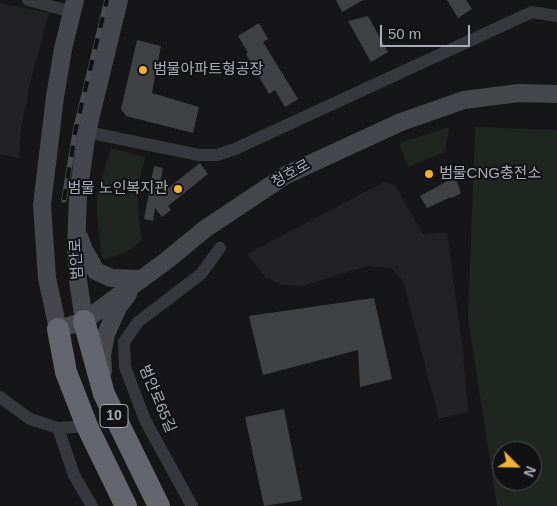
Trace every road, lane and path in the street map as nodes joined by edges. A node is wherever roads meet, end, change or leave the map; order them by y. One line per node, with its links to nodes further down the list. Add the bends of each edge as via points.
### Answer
1 (28, 0): 3 (street)
2 (119, 0): 6 (main road, 범안로 / 10)
3 (74, 6): 11 (main road, 범안로 / 10, via 55,97 42,205 47,278)
4 (557, 16): 6 (street, via 532,12 217,155 199,155)
5 (557, 94): 9 (main road, 청호로, via 519,93 464,100 393,126 286,175 205,229)
6 (87, 132): 7 (main road, 범안로 / 10)
7 (76, 227): 9 (main road, via 96,271 111,278); 10 (main road, 범안로 / 10, via 78,280)
8 (220, 248): 19 (street, 범안로65길, via 201,274 138,322 124,342 125,367 145,420)
9 (141, 279): 10 (main road, 청호로); 12 (main road, via 118,307 106,334 102,355)
10 (84, 321): 11 (main road, 청호로); 12 (highway, 범안로 / 10)
11 (58, 329): 14 (highway, 범안로 / 10, via 66,372)
12 (104, 394): 18 (highway, 범안로 / 10)
13 (0, 397): 15 (street, via 30,419)
14 (87, 426): 15 (street); 17 (highway, 범안로 / 10)
15 (58, 428): 16 (street, via 74,475)
16 (92, 506)
17 (126, 506)
18 (159, 506)
19 (192, 506)

